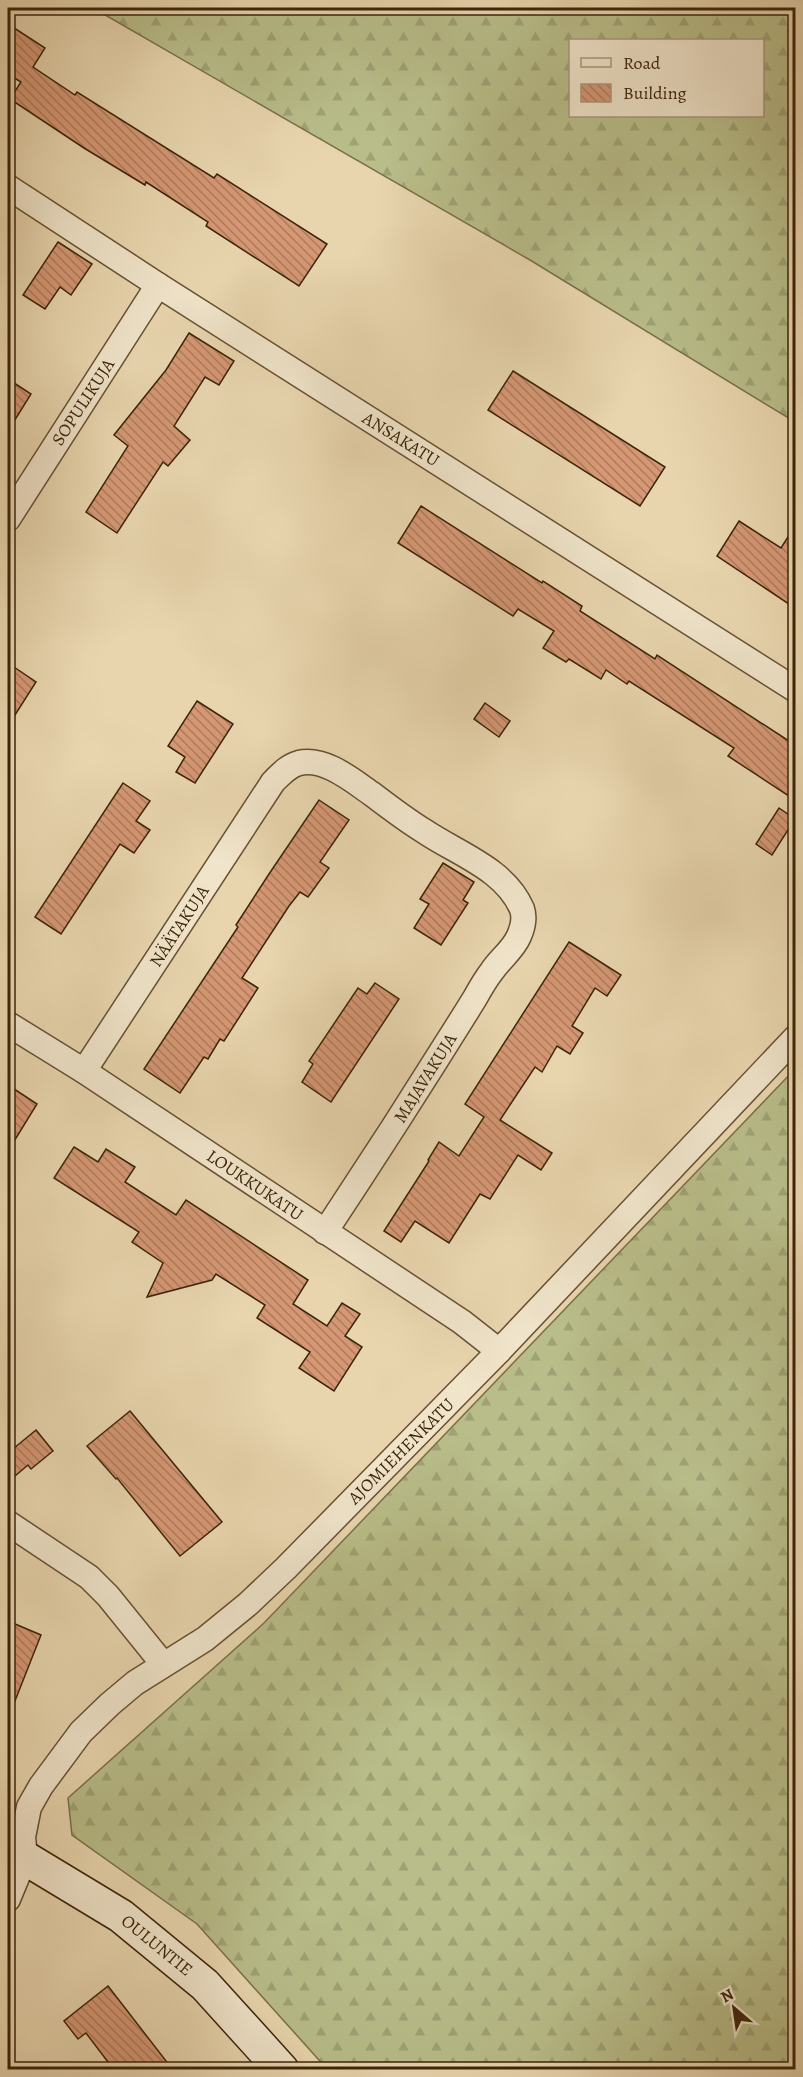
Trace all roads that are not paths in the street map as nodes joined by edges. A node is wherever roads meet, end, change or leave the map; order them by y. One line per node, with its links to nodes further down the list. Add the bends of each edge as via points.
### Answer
1 (8, 187): 2 (street, ANSAKATU)
2 (158, 285): 3 (street, SOPULIKUJA); 4 (street, ANSAKATU)
3 (8, 519)
4 (795, 690)
5 (524, 924): 8 (street, NÄÄTAKUJA, via 515,897 485,867 425,832 338,771 300,762 273,782); 9 (street, MAJAVAKUJA)
6 (8, 1024): 8 (street, LOUKKUKATU)
7 (795, 1037): 10 (street, AJOMIEHENKATU)
8 (84, 1071): 9 (street, LOUKKUKATU)
9 (325, 1232): 10 (street, LOUKKUKATU, via 462,1322)
10 (499, 1351): 12 (street, AJOMIEHENKATU, via 248,1604 205,1639)
11 (8, 1523): 12 (street, via 89,1577)
12 (163, 1664): 13 (street, AJOMIEHENKATU, via 135,1683 81,1732 29,1807)
13 (16, 1855): 14 (street); 15 (street, OULUNTIE, via 121,1916 205,1984)
14 (8, 1899)
15 (282, 2070)

